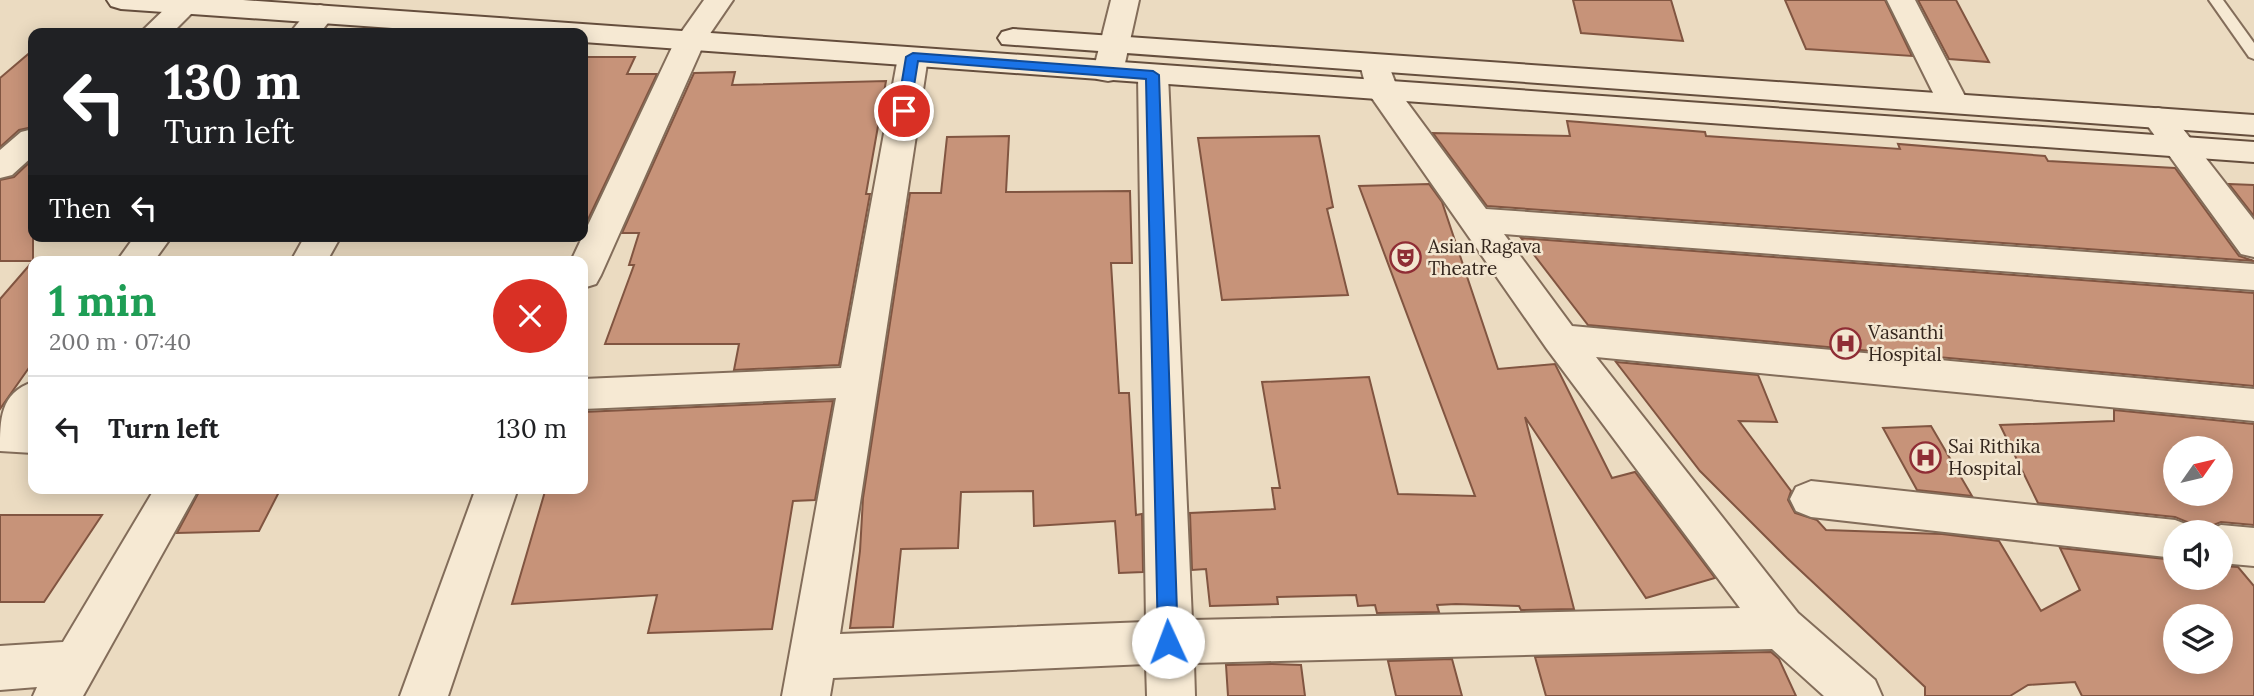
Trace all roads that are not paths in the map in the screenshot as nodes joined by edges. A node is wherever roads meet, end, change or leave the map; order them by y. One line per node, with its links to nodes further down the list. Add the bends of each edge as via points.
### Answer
1 (121, 0): 6 (street)
2 (479, 0): 7 (street)
3 (1125, 0): 13 (street)
4 (1900, 0): 16 (street)
5 (2216, 0): 11 (lane)
6 (188, 3): 8 (street); 9 (street)
7 (706, 19): 10 (street); 12 (street); 13 (street); 25 (street)
8 (313, 23): 10 (street)
9 (160, 28)
10 (441, 28)
11 (2254, 54)
12 (913, 57): 13 (street); 28 (street)
13 (1112, 58): 14 (street); 15 (street)
14 (1153, 75): 15 (street); 40 (street)
15 (1379, 77): 16 (street); 20 (street); 23 (street)
16 (1952, 102): 17 (street)
17 (2158, 118): 18 (street); 20 (street)
18 (2254, 125)
19 (28, 143): 22 (street)
20 (2179, 147): 21 (street); 24 (street)
21 (2254, 152)
22 (0, 167)
23 (1478, 219): 26 (street); 27 (street)
24 (2254, 245)
25 (588, 265)
26 (2254, 277)
27 (1561, 339): 31 (street); 39 (street)
28 (858, 382): 29 (street); 42 (street)
29 (588, 394)
30 (28, 404): 32 (street, via 5,436)
31 (2254, 405)
32 (28, 437)
33 (175, 494): 43 (street)
34 (495, 494): 44 (street)
35 (1811, 499): 36 (street)
36 (2163, 538)
37 (2233, 545): 38 (street)
38 (2254, 547)
39 (1783, 628): 40 (street); 46 (street)
40 (1168, 642): 42 (street); 45 (street)
41 (0, 668): 43 (street)
42 (810, 676)
43 (67, 680)
44 (424, 696)
45 (1171, 696)
46 (1858, 696)

